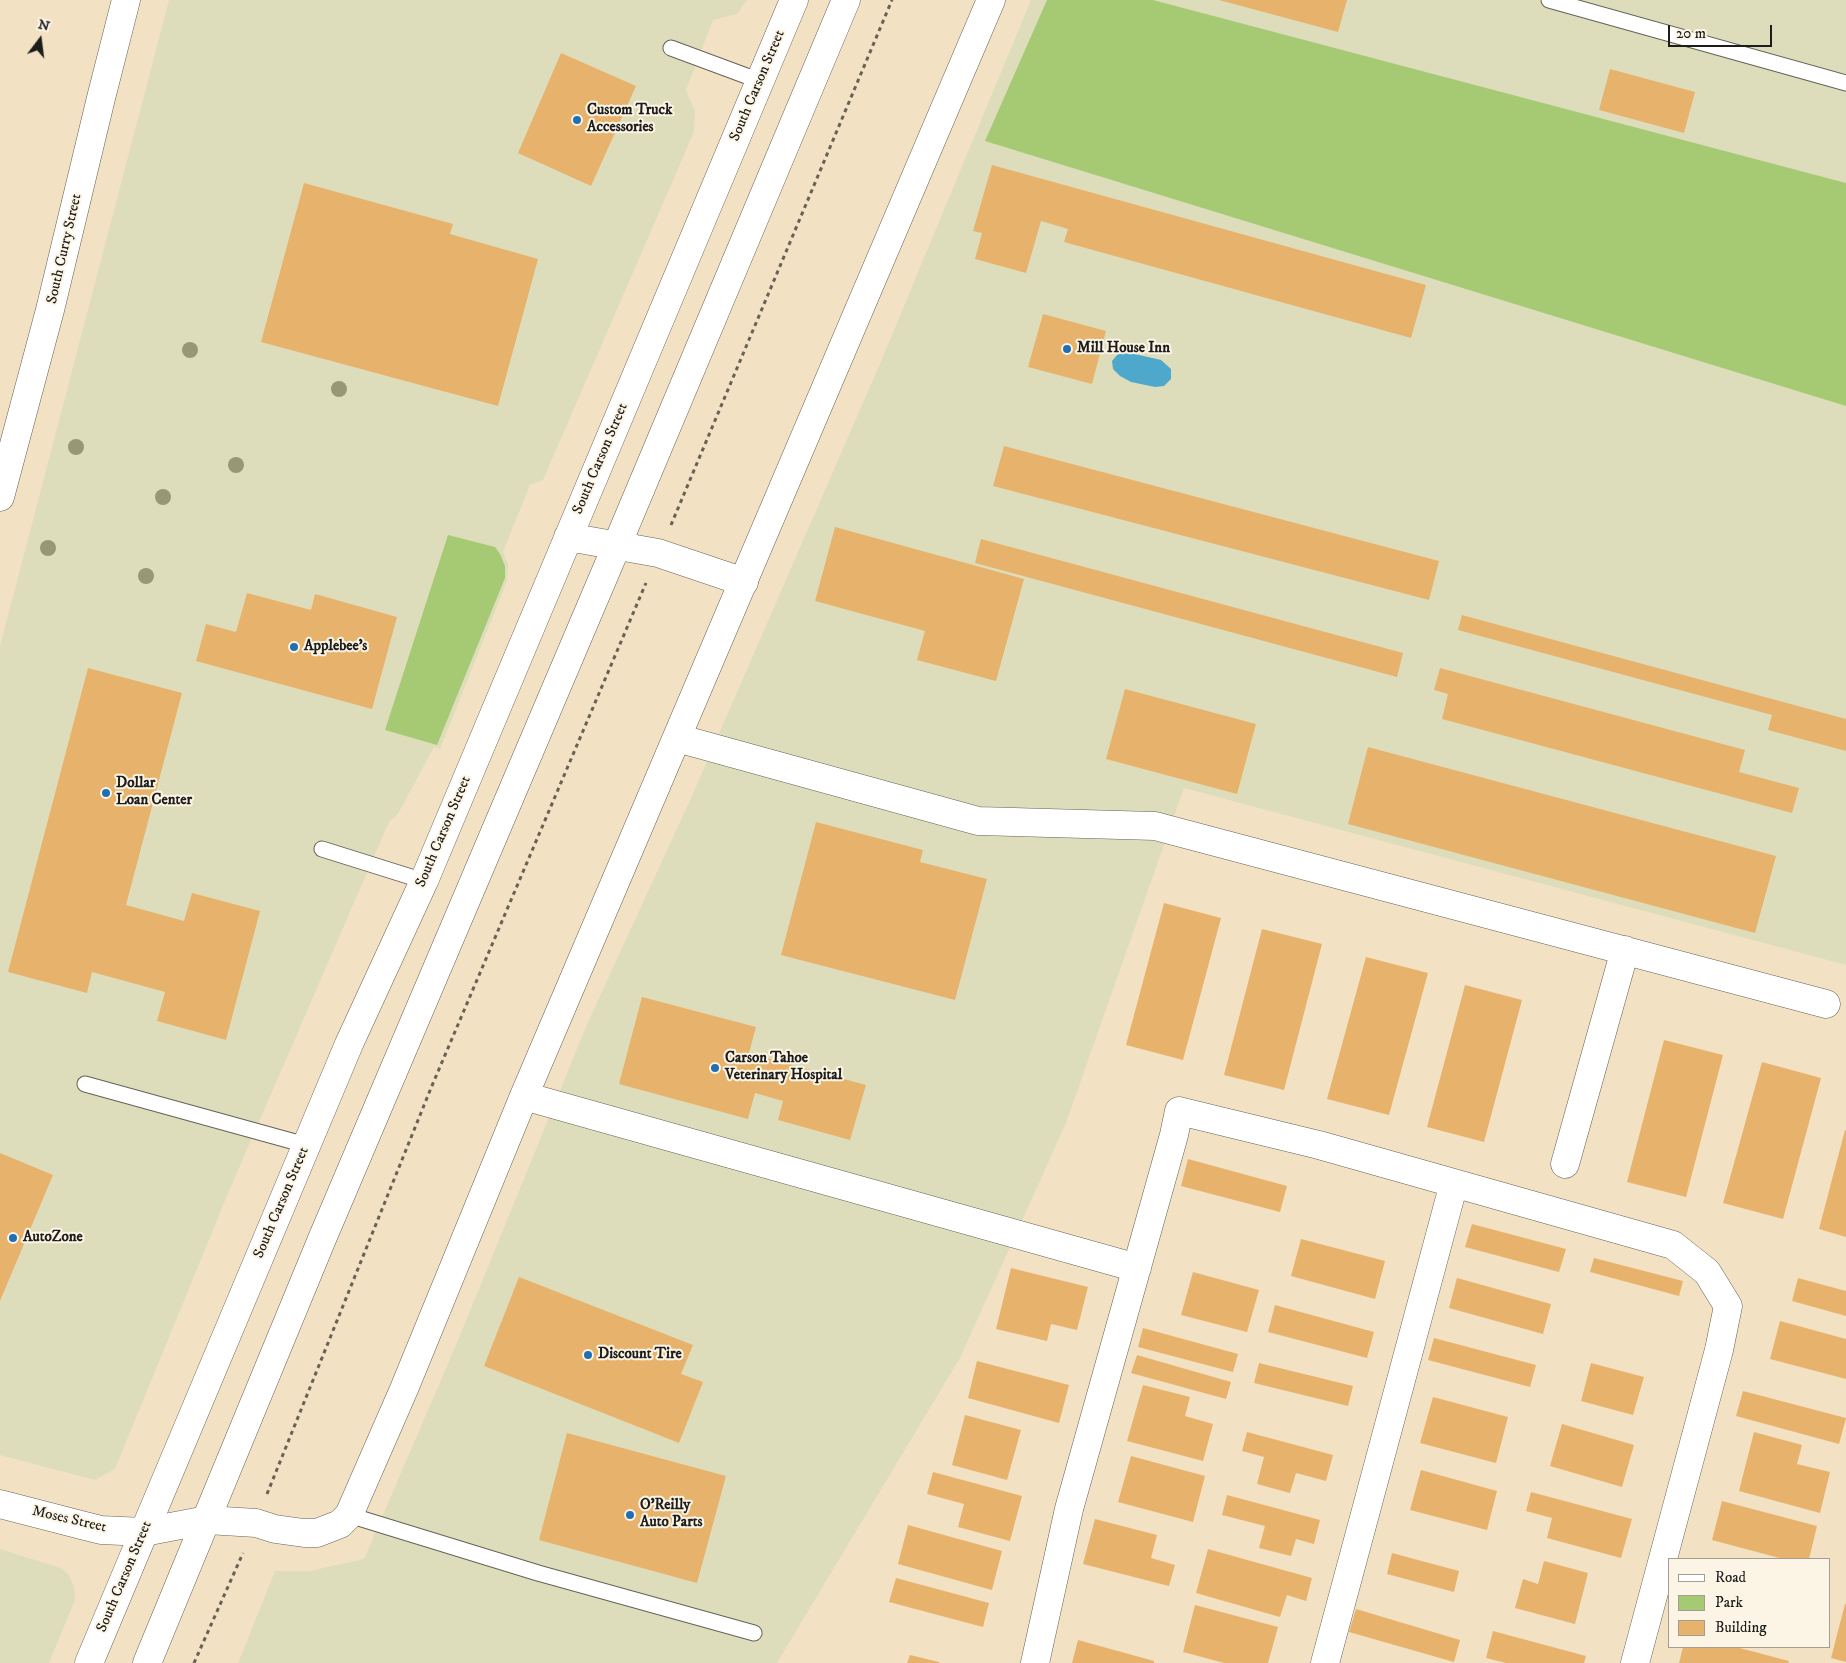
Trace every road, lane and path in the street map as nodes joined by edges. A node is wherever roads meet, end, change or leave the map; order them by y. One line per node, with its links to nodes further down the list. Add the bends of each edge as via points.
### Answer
1 (126, 0): 11 (street, South Curry Street, via 50,310)
2 (794, 0): 8 (street, South Carson Street)
3 (846, 0): 13 (street)
4 (892, 0): 10 (path)
5 (992, 0): 14 (street)
6 (1549, 0): 9 (lane)
7 (671, 48): 8 (lane)
8 (760, 81): 12 (street, South Carson Street)
9 (1846, 84)
10 (685, 490)
11 (0, 497)
12 (568, 538): 13 (street); 18 (street, South Carson Street)
13 (617, 545): 14 (street, via 676,558); 29 (street, via 322,1239)
14 (744, 582): 16 (street)
15 (637, 606): 30 (path, via 431,1088)
16 (678, 738): 19 (street, via 978,821 1155,826); 22 (street)
17 (322, 849): 18 (lane)
18 (424, 881): 23 (street, South Carson Street)
19 (1625, 950): 20 (street); 24 (street)
20 (1826, 1004)
21 (85, 1084): 23 (lane)
22 (524, 1096): 26 (street); 28 (street)
23 (306, 1145): 31 (street, South Carson Street)
24 (1565, 1164)
25 (1454, 1183): 26 (street, via 1179,1111); 37 (street); 38 (street, via 1673,1245 1707,1272 1728,1306 1719,1350)
26 (1137, 1268): 36 (street, via 1069,1509)
27 (0, 1504): 31 (street, Moses Street, via 101,1530)
28 (349, 1514): 30 (street, Moses Street, via 340,1524 317,1533 274,1529); 32 (lane, via 538,1573)
29 (207, 1520): 30 (street, Moses Street); 31 (street, Moses Street); 34 (street)
30 (256, 1523): 35 (path)
31 (144, 1532): 33 (street, South Carson Street)
32 (754, 1633)
33 (89, 1663)
34 (147, 1663)
35 (194, 1663)
36 (1035, 1663)
37 (1325, 1663)
38 (1634, 1663)

